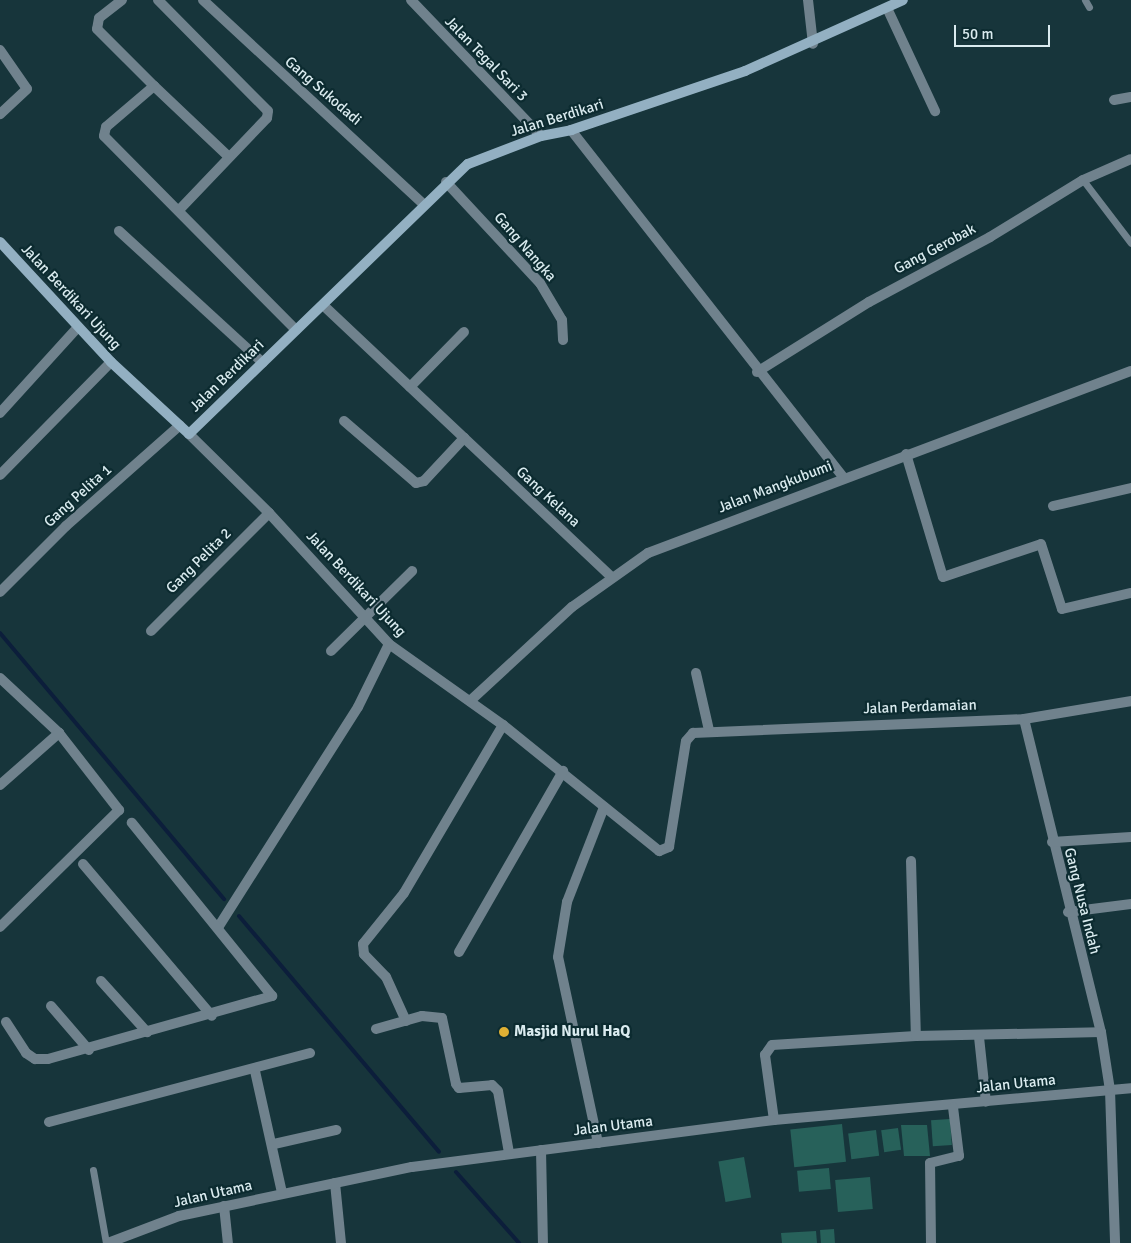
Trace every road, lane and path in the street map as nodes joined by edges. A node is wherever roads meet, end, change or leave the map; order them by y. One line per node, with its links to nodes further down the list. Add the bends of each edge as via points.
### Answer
1 (122, 0): 10 (street, via 99,18 97,29)
2 (158, 0): 17 (street, via 268,111 267,118)
3 (203, 0): 21 (street, Gang Sukodadi)
4 (411, 0): 16 (street, Jalan Tegal Sari 3)
5 (808, 0): 8 (street)
6 (903, 0): 7 (street, Jalan Berdikari)
7 (888, 8): 8 (street, Jalan Berdikari); 13 (street)
8 (813, 44): 15 (street, Jalan Berdikari)
9 (0, 50): 14 (street, via 27,90)
10 (154, 86): 17 (street); 22 (street, via 103,133)
11 (1131, 97): 12 (street)
12 (1114, 100)
13 (934, 111)
14 (0, 114)
15 (571, 130): 16 (street, Jalan Berdikari); 34 (street)
16 (541, 136): 20 (street, Jalan Berdikari, via 468,164)
17 (229, 157): 22 (street)
18 (1131, 159): 19 (street, Gang Gerobak)
19 (1083, 180): 25 (lane); 34 (street, Gang Gerobak, via 990,237 869,302)
20 (446, 182): 21 (street, Jalan Berdikari); 30 (street, Gang Nangka, via 540,283 562,320)
21 (423, 204): 26 (street, Jalan Berdikari)
22 (180, 209): 28 (street)
23 (119, 231): 32 (street)
24 (0, 242): 27 (street, Jalan Berdikari Ujung)
25 (1131, 243)
26 (323, 304): 28 (street, Jalan Berdikari); 35 (street, Gang Kelana)
27 (78, 327): 31 (street, Jalan Berdikari Ujung); 36 (street)
28 (296, 330): 32 (street, Jalan Berdikari)
29 (464, 332): 35 (street)
30 (563, 340)
31 (111, 362): 38 (street, Jalan Berdikari Ujung); 42 (street)
32 (263, 363): 39 (street, Jalan Berdikari)
33 (1131, 371): 41 (street, Jalan Mangkubumi)
34 (757, 372): 43 (street)
35 (410, 387): 40 (street, Gang Kelana)
36 (0, 413)
37 (344, 421): 40 (street, via 416,483 424,481)
38 (180, 425): 39 (street, Jalan Berdikari Ujung); 49 (street, Gang Pelita 1, via 66,526)
39 (189, 434): 46 (street, Jalan Berdikari Ujung)
40 (464, 438): 48 (street, Gang Kelana)
41 (906, 454): 43 (street, Jalan Mangkubumi); 50 (street, via 943,577 1041,544 1062,609)
42 (0, 475)
43 (843, 477): 48 (street, Jalan Mangkubumi, via 648,553)
44 (1131, 488): 45 (street)
45 (1053, 506)
46 (269, 512): 51 (street, Jalan Berdikari Ujung); 52 (street, Gang Pelita 2)
47 (412, 571): 51 (street)
48 (612, 577): 57 (street, Jalan Mangkubumi)
49 (0, 592)
50 (1131, 593)
51 (364, 617): 53 (street, Jalan Berdikari Ujung); 54 (street)
52 (151, 631)
53 (389, 644): 57 (street, Jalan Berdikari Ujung); 73 (street, via 358,707)
54 (331, 651)
55 (696, 672): 61 (street)
56 (0, 678): 62 (street)
57 (470, 701): 60 (street, Jalan Berdikari Ujung)
58 (1131, 701): 59 (street, Jalan Perdamaian)
59 (1024, 720): 61 (street, Jalan Perdamaian); 68 (street, Gang Nusa Indah)
60 (503, 725): 63 (street, Jalan Berdikari Ujung); 79 (street, via 404,893 364,944 364,954 386,977)
61 (709, 730): 65 (street, Jalan Berdikari Ujung, via 693,733 686,742 667,851 659,851)
62 (59, 733): 64 (street); 74 (street, via 119,810)
63 (562, 771): 65 (street, Jalan Berdikari Ujung); 75 (street)
64 (0, 785)
65 (604, 807): 96 (street, via 567,902 558,957)
66 (132, 823): 73 (street)
67 (1131, 837): 68 (street)
68 (1052, 842): 72 (street, Gang Nusa Indah)
69 (911, 860): 84 (street)
70 (83, 864): 78 (street)
71 (1131, 904): 72 (street)
72 (1068, 912): 83 (street, Gang Nusa Indah)
73 (219, 926): 78 (street, via 272,996)
74 (0, 927)
75 (459, 952)
76 (101, 981): 82 (street)
77 (51, 1006): 86 (street)
78 (212, 1016): 82 (street)
79 (406, 1020): 81 (street); 99 (street, via 434,1014 445,1021 456,1084 495,1086)
80 (6, 1022): 86 (street, via 26,1053 35,1059)
81 (376, 1029)
82 (147, 1032): 86 (street)
83 (1100, 1032): 85 (street); 90 (street, Gang Nusa Indah)
84 (916, 1036): 85 (street); 93 (street, via 772,1045 765,1055)
85 (979, 1036): 91 (street)
86 (89, 1050)
87 (310, 1053): 88 (street)
88 (255, 1071): 94 (street); 97 (street)
89 (1131, 1088): 90 (street, Jalan Utama)
90 (1110, 1090): 91 (street, Jalan Utama); 109 (street, Gang Nusa Indah)
91 (986, 1102): 92 (street, Jalan Utama)
92 (953, 1107): 93 (street, Jalan Utama); 108 (street, via 959,1156 930,1163)
93 (774, 1120): 96 (street, Jalan Utama)
94 (49, 1122)
95 (336, 1130): 97 (street)
96 (598, 1143): 98 (street, Jalan Utama)
97 (274, 1144): 102 (street)
98 (541, 1150): 99 (street, Jalan Utama); 107 (street)
99 (509, 1153): 101 (street, Jalan Utama)
100 (93, 1170): 104 (lane)
101 (335, 1183): 102 (street, Jalan Utama); 106 (street)
102 (282, 1193): 103 (street, Jalan Utama)
103 (224, 1206): 104 (street, Jalan Utama, via 179,1216); 105 (street)
104 (107, 1243)
105 (228, 1243)
106 (341, 1243)
107 (544, 1243)
108 (931, 1243)
109 (1116, 1243)

